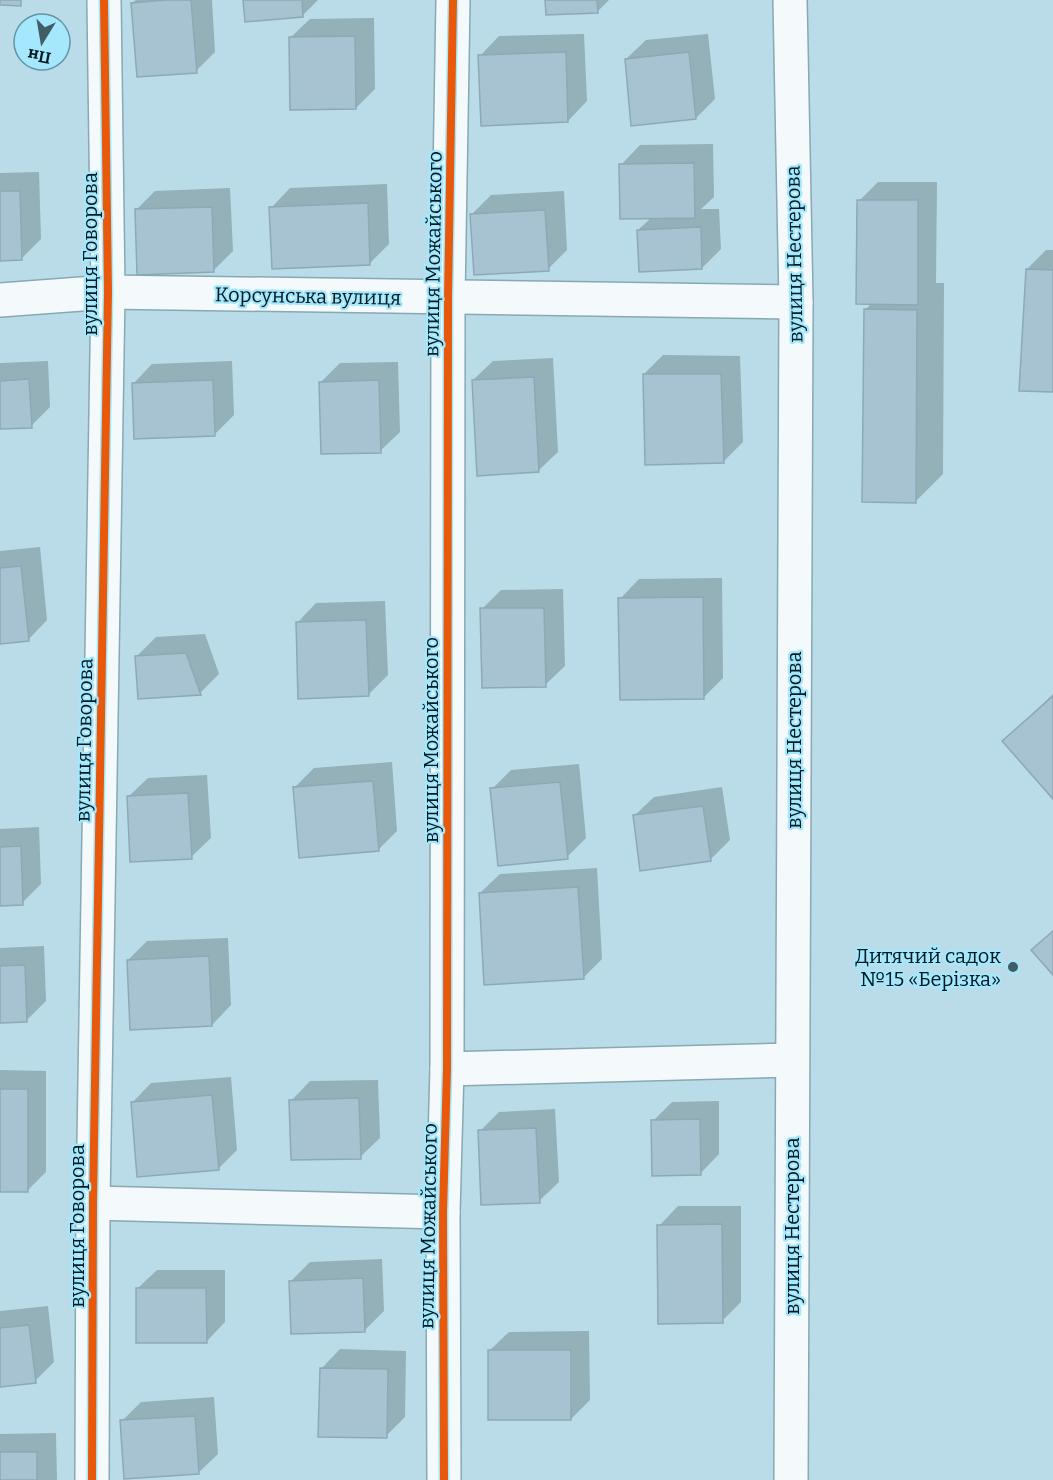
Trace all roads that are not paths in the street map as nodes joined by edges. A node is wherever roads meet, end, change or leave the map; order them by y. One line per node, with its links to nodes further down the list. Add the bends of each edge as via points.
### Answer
1 (104, 0): 4 (street, вулиця Говорова)
2 (453, 0): 5 (street, вулиця Можайського)
3 (790, 0): 7 (street, вулиця Нестерова)
4 (108, 292): 5 (street, Корсунська вулиця); 6 (street, Корсунська вулиця); 10 (street, вулиця Говорова)
5 (448, 298): 7 (street, Корсунська вулиця); 9 (street, вулиця Можайського)
6 (0, 300)
7 (796, 302): 8 (street, вулиця Нестерова)
8 (792, 1060): 9 (street); 14 (street, вулиця Нестерова)
9 (447, 1069): 11 (street, вулиця Можайського)
10 (93, 1203): 11 (street); 12 (street, вулиця Говорова)
11 (443, 1212): 13 (street, вулиця Можайського)
12 (92, 1480)
13 (444, 1480)
14 (791, 1480)

